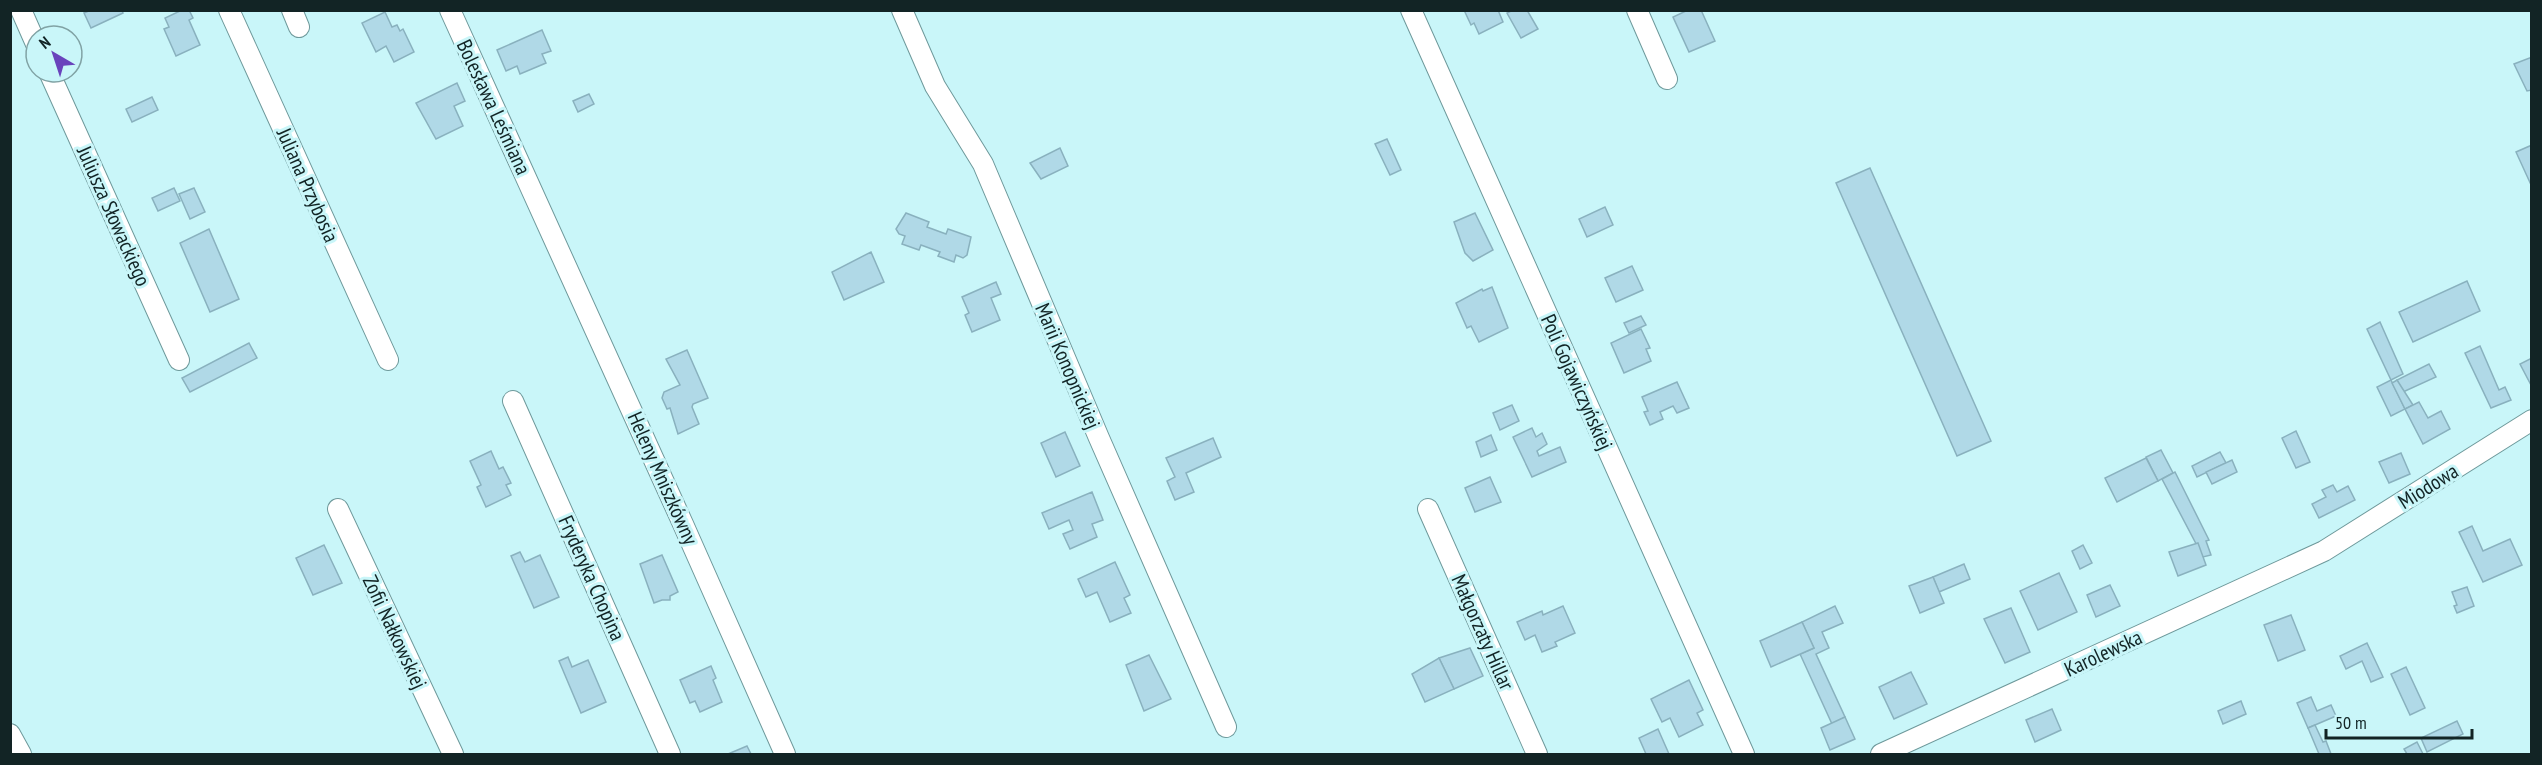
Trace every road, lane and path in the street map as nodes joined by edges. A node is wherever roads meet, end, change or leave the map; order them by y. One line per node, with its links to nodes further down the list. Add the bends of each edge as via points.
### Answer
1 (21, 10): 7 (street)
2 (229, 10): 12 (street, Juliana Przybosia)
3 (450, 10): 10 (street, Bolesława Leśmiana)
4 (902, 10): 18 (street, Marii Konopnickiej, via 935,86 983,164)
5 (1411, 10): 25 (street, Poli Gojawiczyńskiej)
6 (1637, 10): 8 (street)
7 (27, 24)
8 (1667, 80)
9 (54, 84): 11 (street, Juliusza Słowackiego)
10 (538, 203): 23 (street, Heleny Mniszkówny)
11 (179, 360)
12 (388, 360)
13 (513, 400): 22 (street, Fryderyka Chopina)
14 (2532, 420): 17 (street, Miodowa)
15 (338, 509): 21 (street, Zofii Nałkowskiej)
16 (1428, 509): 24 (street, Małgorzaty Hillar)
17 (2324, 551): 26 (street, Karolewska)
18 (1226, 727)
19 (10, 734): 20 (street)
20 (21, 754)
21 (453, 754)
22 (670, 754)
23 (784, 754)
24 (1537, 754)
25 (1744, 754)
26 (1881, 754)

